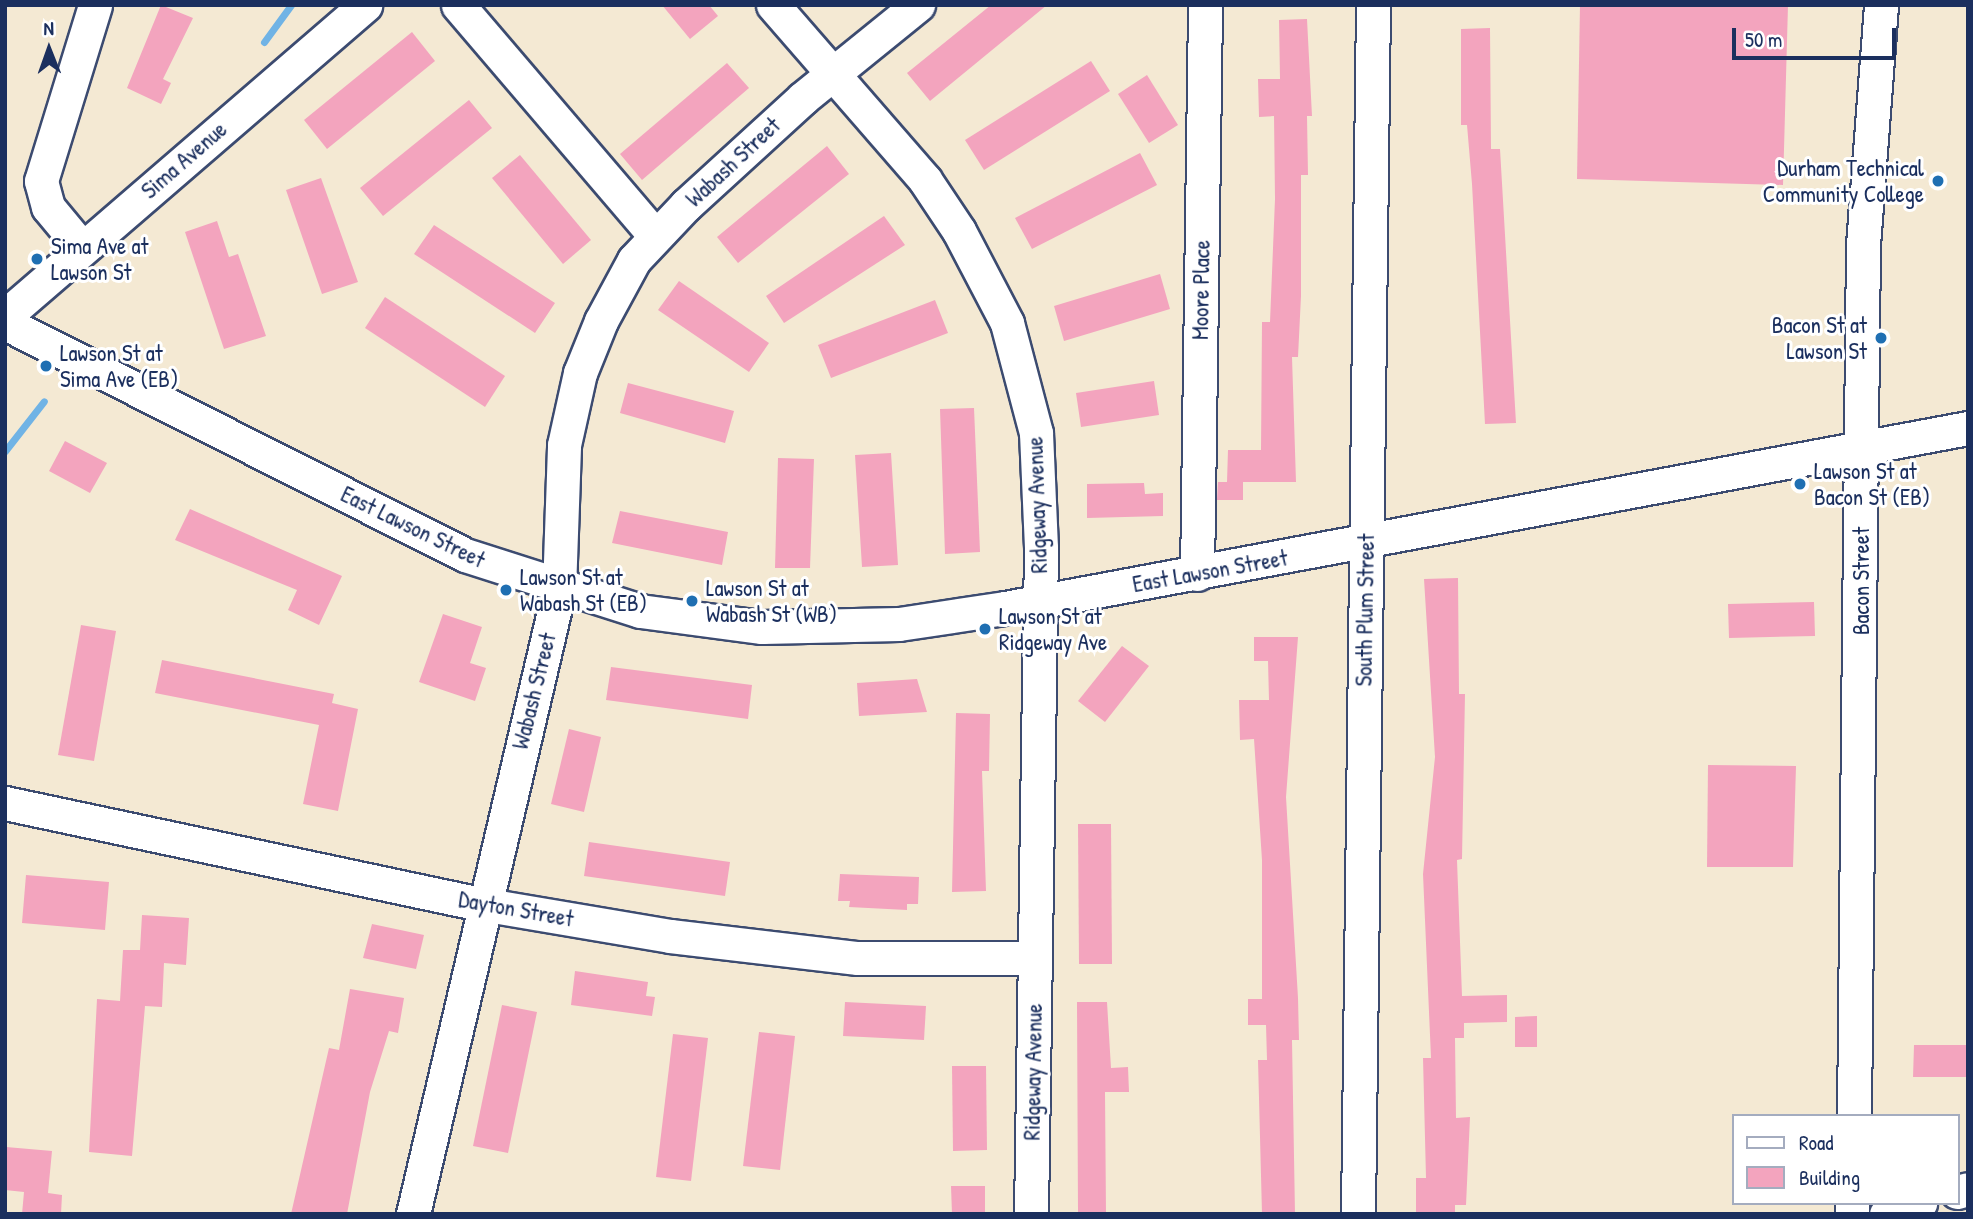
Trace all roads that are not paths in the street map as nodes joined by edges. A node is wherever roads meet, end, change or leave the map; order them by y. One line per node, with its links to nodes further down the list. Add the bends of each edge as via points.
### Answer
1 (95, 5): 11 (street, via 41,181 48,207)
2 (365, 5): 11 (street, Sima Avenue)
3 (458, 5): 10 (street)
4 (773, 5): 9 (street, Ridgeway Avenue)
5 (918, 5): 9 (street, Wabash Street)
6 (1205, 5): 17 (street, Moore Place)
7 (1373, 5): 16 (street, South Plum Street)
8 (1881, 5): 15 (street, Bacon Street, via 1864,172)
9 (832, 74): 10 (street, Wabash Street); 19 (street, Ridgeway Avenue, via 925,180 1007,323 1040,456)
10 (655, 236): 18 (street, Wabash Street, via 617,285 580,373 565,445)
11 (82, 248): 12 (street, Sima Avenue)
12 (5, 316)
13 (5, 323): 18 (street, East Lawson Street, via 465,555)
14 (1968, 428): 15 (street, East Lawson Street)
15 (1861, 447): 16 (street, East Lawson Street); 23 (street, Bacon Street)
16 (1366, 542): 17 (street, East Lawson Street); 27 (street, South Plum Street)
17 (1197, 574): 19 (street, East Lawson Street)
18 (559, 590): 19 (street, East Lawson Street, via 702,621 826,629); 21 (street, Wabash Street)
19 (1040, 601): 22 (street, Ridgeway Avenue)
20 (5, 803): 21 (street, Dayton Street)
21 (481, 904): 22 (street, Dayton Street, via 784,952); 25 (street, Wabash Street)
22 (1034, 958): 26 (street, Ridgeway Avenue)
23 (1854, 1114)
24 (1914, 1205): 28 (street)
25 (414, 1214)
26 (1031, 1214)
27 (1358, 1214)
28 (1886, 1214)

